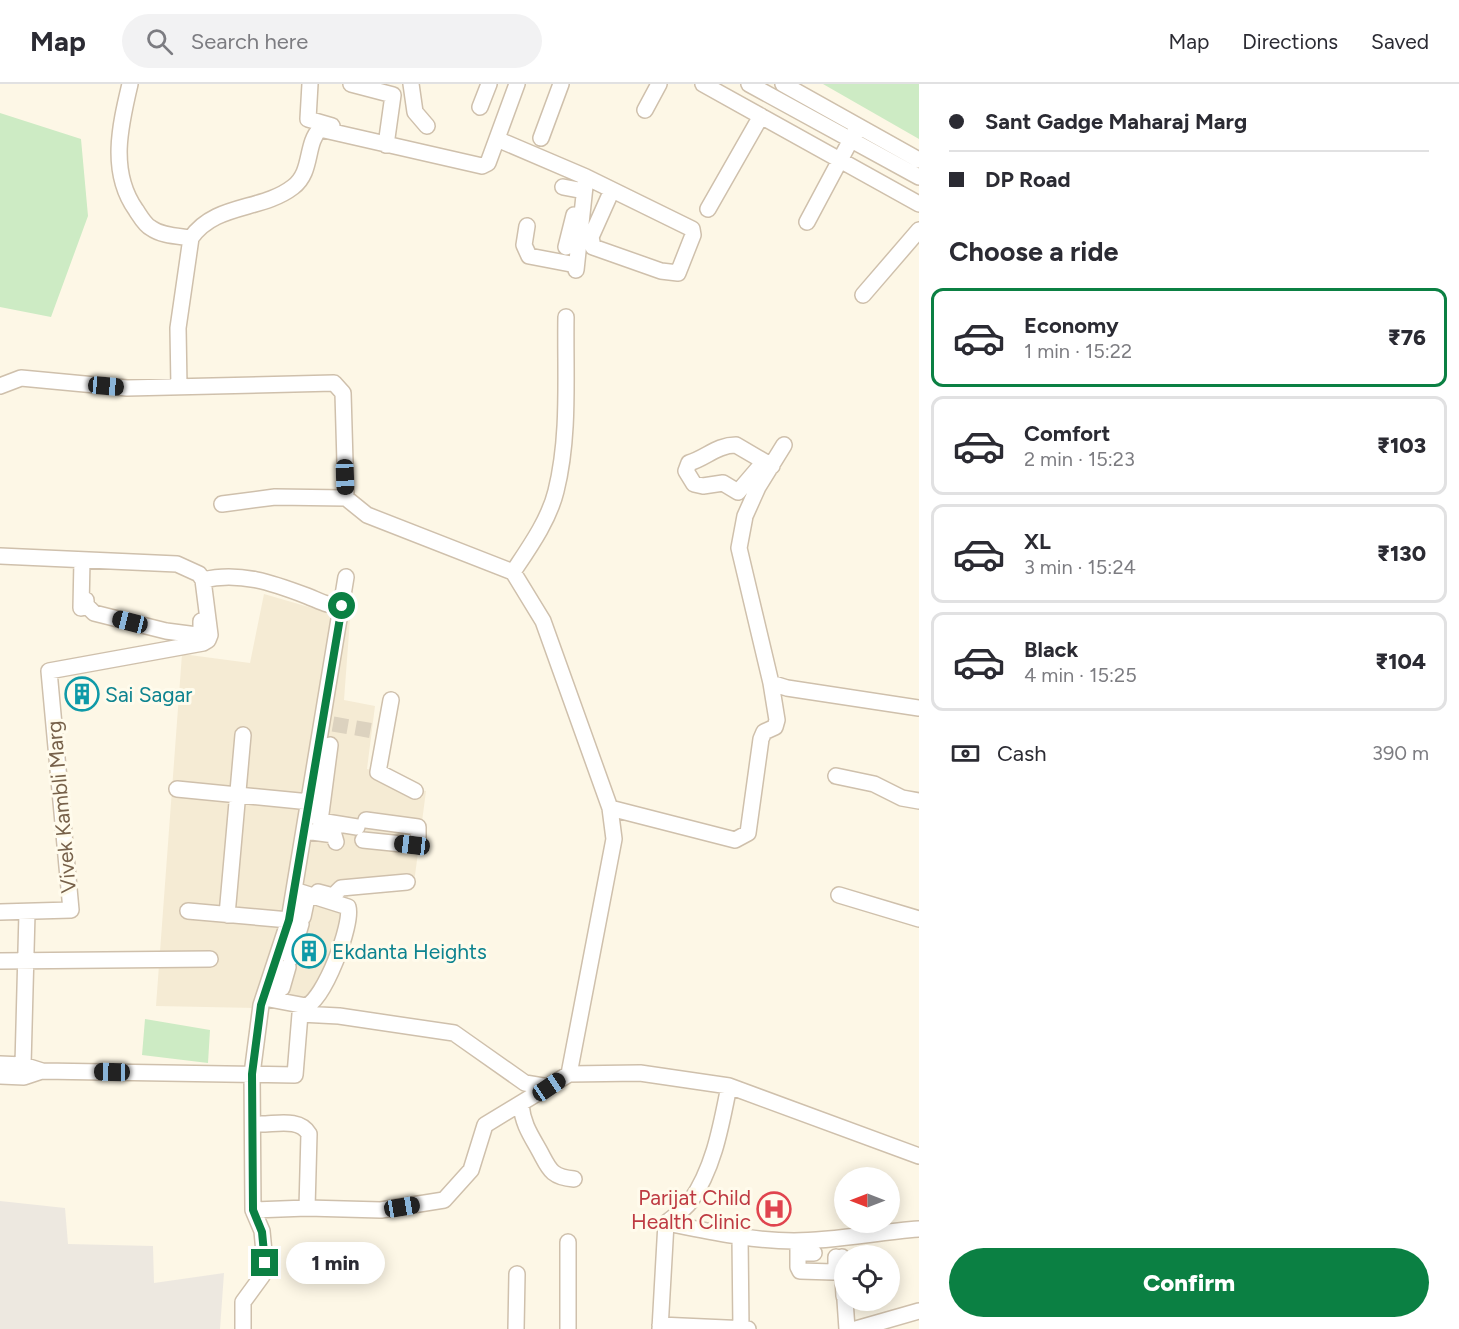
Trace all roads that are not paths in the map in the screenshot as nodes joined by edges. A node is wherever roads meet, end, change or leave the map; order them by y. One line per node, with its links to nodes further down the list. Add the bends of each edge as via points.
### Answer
1 (130, 84): 32 (street, via 119,147 120,175 126,193 149,228)
2 (310, 84): 19 (street, via 308,119)
3 (351, 84): 19 (street, via 393,95)
4 (411, 84): 15 (street, via 415,112)
5 (489, 84): 12 (street)
6 (561, 84): 17 (street)
7 (659, 84): 13 (street)
8 (703, 84): 14 (street)
9 (749, 84): 16 (street)
10 (783, 84): 16 (street)
11 (512, 86): 18 (street)
12 (480, 107)
13 (645, 110)
14 (761, 116): 21 (street); 27 (street)
15 (427, 126)
16 (854, 133): 20 (street); 21 (street); 22 (street)
17 (541, 138)
18 (497, 139): 19 (street, via 488,163 482,166); 23 (street)
19 (387, 141): 32 (street, via 320,129 314,137 308,166 295,186 276,198 218,215 199,226)
20 (919, 160)
21 (841, 161): 26 (street); 29 (street)
22 (919, 177)
23 (585, 184): 24 (street); 25 (street); 28 (street)
24 (563, 187)
25 (612, 190): 25 (street, via 692,229 678,273 661,271 593,247 591,237)
26 (919, 204)
27 (708, 209)
28 (575, 222): 30 (street, via 576,267 529,256 524,245); 33 (street)
29 (807, 222)
30 (527, 226)
31 (919, 230): 34 (street)
32 (191, 238): 37 (street, via 178,328)
33 (566, 247)
34 (862, 295)
35 (566, 317): 45 (street, via 564,436 556,493)
36 (0, 386): 37 (street, via 21,378 127,388)
37 (179, 387): 40 (street, via 334,383 343,393)
38 (784, 445): 39 (street)
39 (768, 464): 39 (street, via 731,445 716,448 705,459 689,463 686,471 694,484 723,483 738,492); 49 (street, via 745,516 738,548)
40 (346, 498): 41 (street, via 274,497); 45 (street, via 367,515)
41 (222, 504)
42 (0, 556): 43 (street)
43 (86, 565): 44 (street); 44 (street, via 84,604 94,613 166,631 200,633 198,588 184,574)
44 (150, 567): 47 (street, via 177,564 199,574)
45 (513, 572): 60 (street, via 543,621)
46 (346, 577): 48 (street)
47 (203, 580): 48 (street, via 242,576 281,586 328,606); 69 (street, Vivek Kambli Marg, via 208,640 49,671 71,910)
48 (342, 606): 52 (street)
49 (771, 684): 51 (street); 60 (street, via 777,720 761,739 748,833 741,839)
50 (391, 700): 56 (street, via 382,732 378,773)
51 (919, 708)
52 (323, 723): 59 (street); 61 (street, via 333,724)
53 (243, 735): 57 (street)
54 (836, 776): 58 (street, via 874,784 902,798)
55 (177, 789): 57 (street)
56 (415, 791)
57 (238, 794): 59 (street); 70 (street)
58 (919, 801)
59 (310, 802): 61 (street)
60 (610, 808): 82 (street, via 614,839)
61 (311, 825): 62 (street); 63 (street, via 334,835); 65 (street)
62 (364, 830)
63 (336, 842)
64 (407, 882): 65 (street, via 341,888 333,896)
65 (299, 888): 72 (street); 77 (street, via 348,907 348,925 328,978 311,1004 306,1006)
66 (839, 895): 71 (street)
67 (188, 911): 70 (street)
68 (0, 912): 69 (street, Vivek Kambli Marg)
69 (27, 913): 76 (street)
70 (227, 915): 72 (street)
71 (919, 919)
72 (298, 920): 73 (street)
73 (290, 940): 77 (street); 77 (street, via 282,988)
74 (210, 959): 76 (street)
75 (0, 961): 76 (street)
76 (26, 961): 79 (street)
77 (266, 992): 81 (street)
78 (0, 1065): 79 (street)
79 (23, 1065): 80 (street)
80 (42, 1071): 81 (street); 83 (street, via 24,1077)
81 (252, 1074): 85 (street, via 295,1075 300,1014 454,1033 525,1083); 88 (street)
82 (569, 1074): 84 (street, via 640,1073); 85 (street)
83 (0, 1076)
84 (729, 1086): 87 (street); 92 (street, via 719,1137 705,1174 689,1203)
85 (549, 1087): 86 (street)
86 (520, 1105): 89 (street, via 524,1124 546,1167 562,1178); 91 (street, via 485,1125 471,1170 444,1200 381,1210)
87 (919, 1156)
88 (253, 1163): 90 (street); 91 (street, via 257,1127 301,1125 309,1134)
89 (574, 1179)
90 (255, 1203): 91 (street); 105 (street, via 265,1263 262,1276 243,1302)
91 (307, 1204)
92 (666, 1224): 94 (street); 104 (street)
93 (919, 1229): 95 (street)
94 (740, 1237): 98 (street); 108 (street)
95 (841, 1239): 97 (street); 98 (street)
96 (567, 1242): 107 (street)
97 (841, 1245)
98 (798, 1247): 99 (street); 100 (street, via 800,1271)
99 (814, 1253)
100 (834, 1271)
101 (517, 1274): 106 (street)
102 (846, 1311): 110 (street)
103 (919, 1311): 111 (street)
104 (660, 1327): 108 (street)
105 (243, 1329)
106 (516, 1329)
107 (568, 1329)
108 (741, 1329): 109 (street)
109 (748, 1329)
110 (847, 1329)
111 (856, 1329)

